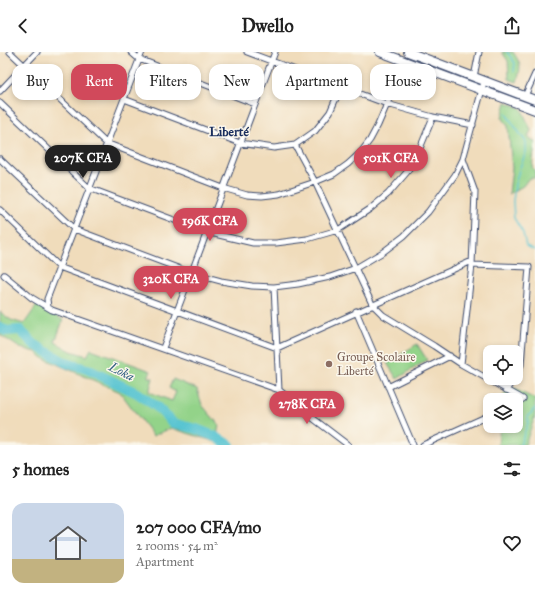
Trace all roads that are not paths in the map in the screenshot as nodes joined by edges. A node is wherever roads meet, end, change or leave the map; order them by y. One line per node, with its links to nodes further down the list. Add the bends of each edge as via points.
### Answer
1 (10, 52): 13 (street)
2 (37, 52): 14 (street)
3 (131, 52): 10 (street)
4 (142, 52): 10 (street)
5 (247, 52): 11 (street)
6 (275, 52): 11 (street)
7 (380, 52): 12 (highway)
8 (408, 52): 17 (highway)
9 (479, 52): 17 (street)
10 (139, 59): 22 (street); 31 (street)
11 (271, 61): 15 (street); 31 (street)
12 (404, 61): 20 (highway); 32 (street)
13 (23, 64)
14 (25, 64)
15 (279, 64)
16 (535, 74): 24 (street)
17 (474, 77): 19 (highway)
18 (12, 78): 21 (street)
19 (484, 82): 20 (street); 24 (highway)
20 (482, 90): 33 (highway); 35 (street)
21 (0, 91)
22 (127, 91)
23 (362, 95): 32 (street)
24 (525, 96): 29 (highway)
25 (61, 100): 36 (street)
26 (124, 100): 36 (street)
27 (127, 100): 37 (street)
28 (335, 100): 38 (street, via 323,121)
29 (535, 100)
30 (0, 103): 42 (street)
31 (255, 104): 37 (street)
32 (388, 104): 34 (street); 41 (street, via 361,152 334,174)
33 (535, 110)
34 (433, 117): 35 (street); 46 (street, via 418,153 398,184 370,209)
35 (473, 125): 40 (street)
36 (106, 143): 42 (street); 43 (street)
37 (240, 143): 38 (street, via 274,148); 43 (street)
38 (295, 145): 41 (street)
39 (0, 158): 45 (street)
40 (464, 159): 48 (street, via 475,192); 50 (street, via 428,212 404,236)
41 (316, 182): 43 (street, via 280,194 262,196 247,195); 46 (street)
42 (89, 188): 45 (street); 47 (street)
43 (223, 188): 47 (street)
44 (0, 210): 49 (street)
45 (74, 229): 49 (street); 51 (street)
46 (338, 230): 47 (street, via 307,239 276,243 253,243); 50 (street)
47 (206, 232): 51 (street)
48 (472, 263): 54 (street); 58 (street, via 530,268); 62 (street)
49 (59, 267): 55 (street, via 47,299); 56 (street)
50 (356, 268): 53 (street, via 330,277); 54 (street)
51 (191, 274): 53 (street, via 252,286); 56 (street)
52 (4, 275): 55 (street, via 32,298)
53 (274, 287): 60 (street)
54 (372, 304): 57 (street); 61 (street, via 384,315)
55 (48, 307): 59 (street)
56 (176, 311): 59 (street); 60 (street)
57 (356, 311): 60 (street); 64 (street)
58 (523, 345)
59 (162, 348): 65 (street)
60 (277, 348): 65 (street)
61 (450, 356): 62 (street); 64 (street)
62 (461, 364): 66 (street)
63 (509, 385): 66 (street)
64 (388, 386): 70 (street)
65 (279, 390): 69 (street)
66 (506, 390): 67 (street)
67 (511, 393)
68 (483, 418): 71 (street)
69 (348, 445)
70 (412, 445)
71 (422, 445)

